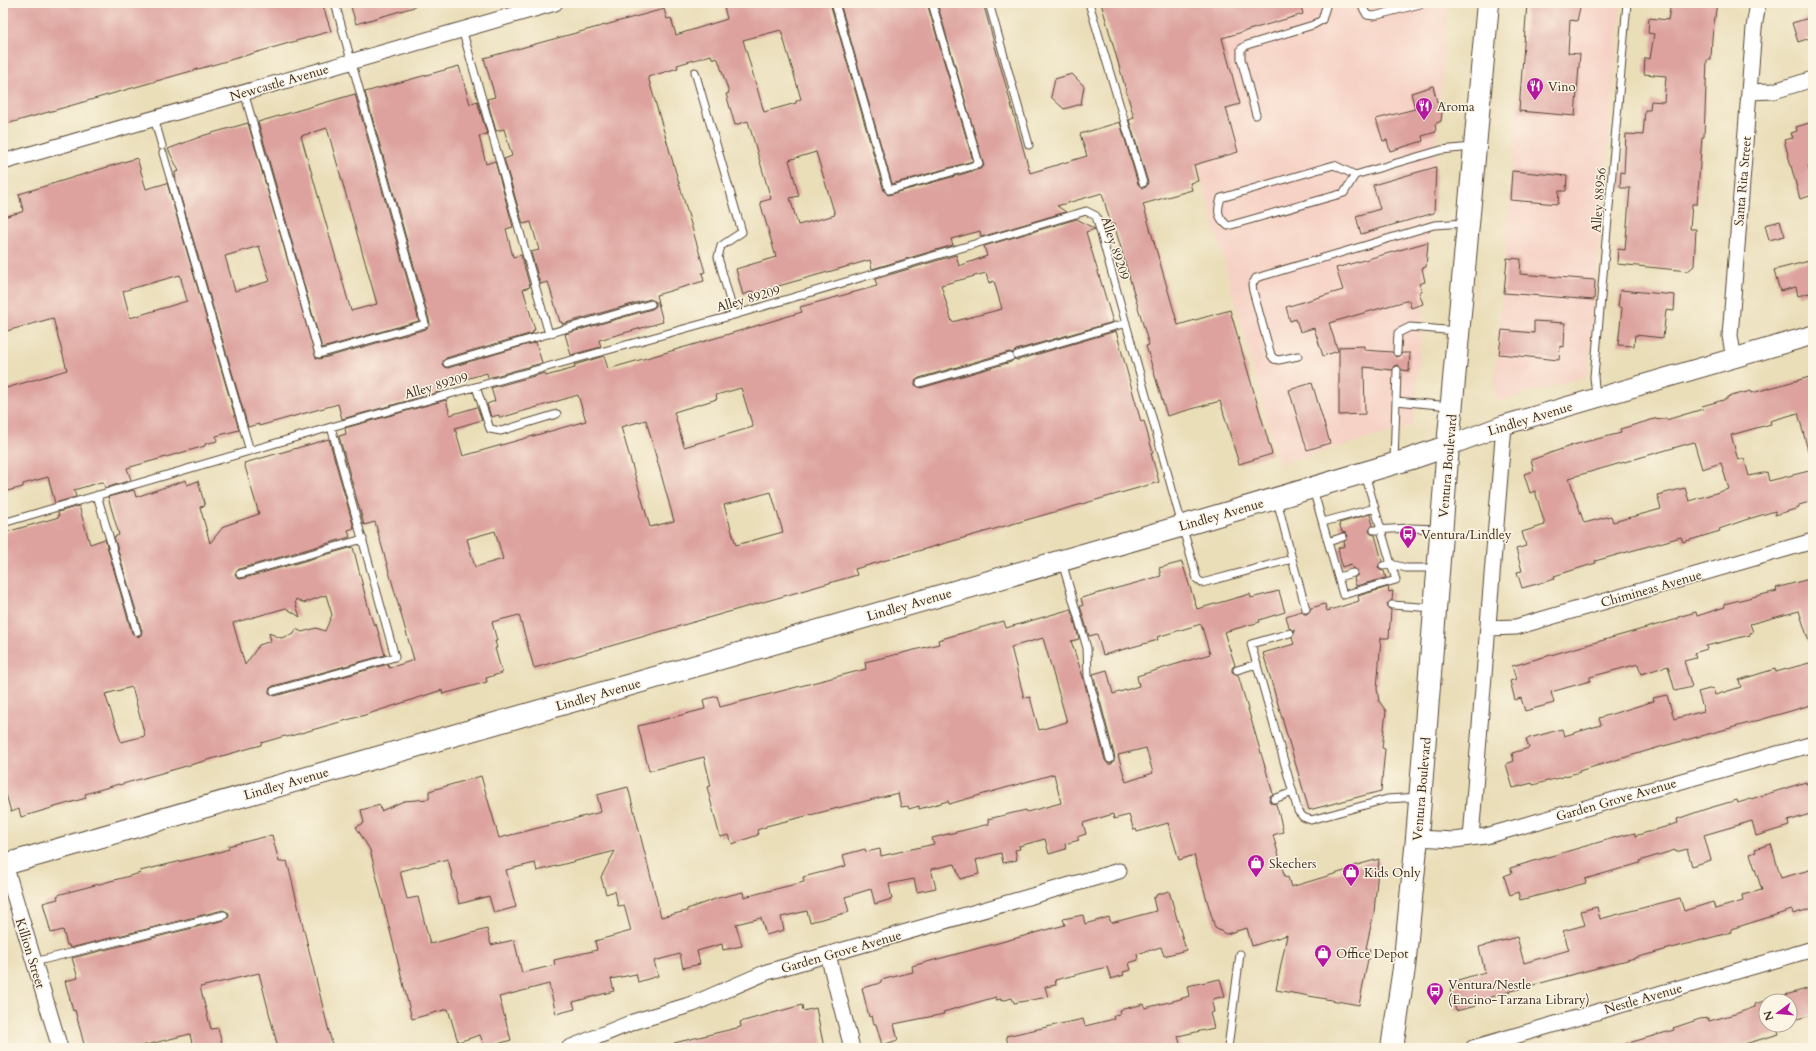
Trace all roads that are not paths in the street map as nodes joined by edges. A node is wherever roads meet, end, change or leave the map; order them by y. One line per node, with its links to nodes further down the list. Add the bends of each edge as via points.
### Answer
1 (335, 3): 14 (lane)
2 (555, 3): 13 (street, Newcastle Avenue)
3 (835, 3): 4 (lane, via 889,190 979,164)
4 (932, 3)
5 (989, 3): 21 (lane)
6 (1089, 3): 25 (lane)
7 (1327, 3): 19 (lane, via 1322,20 1313,25 1247,45 1242,49 1241,60)
8 (1360, 3): 9 (lane, via 1367,15 1374,16)
9 (1424, 3)
10 (1488, 3): 22 (main road, Ventura Boulevard)
11 (1627, 3): 40 (lane, Alley 88956, via 1594,376)
12 (1758, 3): 18 (street, Santa Rita Street)
13 (462, 30): 14 (street, Newcastle Avenue); 31 (lane)
14 (351, 62): 17 (street, Newcastle Avenue); 17 (lane, via 425,324 334,350 319,354)
15 (695, 72): 28 (lane, via 742,232 722,246 718,257)
16 (1813, 79): 18 (street, via 1774,91)
17 (244, 92): 20 (street, Newcastle Avenue)
18 (1749, 92): 35 (street, Santa Rita Street, via 1730,336)
19 (1256, 115)
20 (154, 118): 23 (street, Newcastle Avenue); 47 (lane)
21 (1029, 145)
22 (1474, 147): 24 (lane, via 1441,150); 26 (main road, Ventura Boulevard)
23 (3, 162)
24 (1355, 175): 24 (lane, via 1334,165 1221,198 1218,209 1220,220 1228,226 1344,193)
25 (1143, 183)
26 (1468, 223): 30 (main road, Ventura Boulevard); 34 (lane, via 1434,225 1256,278 1252,285 1253,291 1271,355 1279,360)
27 (651, 304): 31 (lane)
28 (734, 315): 29 (lane, Alley 89209, via 1086,211 1096,216); 39 (lane, Alley 89209)
29 (1126, 323): 38 (lane); 56 (lane, Alley 89209)
30 (1459, 331): 33 (lane, via 1410,327 1398,333); 42 (main road, Ventura Boulevard)
31 (549, 334): 36 (lane)
32 (1813, 335): 35 (street, Lindley Avenue)
33 (1397, 352)
34 (1298, 356)
35 (1734, 359): 40 (street, Lindley Avenue)
36 (447, 363)
37 (1397, 370): 41 (lane)
38 (920, 383)
39 (476, 387): 43 (lane, via 490,429 495,431); 45 (lane, Alley 89209)
40 (1597, 398): 44 (street, Lindley Avenue)
41 (1396, 402): 42 (lane); 48 (lane)
42 (1452, 407): 46 (main road, Ventura Boulevard)
43 (557, 414)
44 (1504, 425): 46 (street, Lindley Avenue); 74 (street)
45 (331, 427): 47 (lane, Alley 89209); 60 (lane)
46 (1448, 446): 48 (main road, Lindley Avenue); 58 (main road, Ventura Boulevard)
47 (250, 451): 51 (lane, Alley 89209)
48 (1394, 464): 49 (main road, Lindley Avenue)
49 (1364, 472): 50 (main road, Lindley Avenue); 53 (lane)
50 (1312, 487): 52 (main road, Lindley Avenue); 54 (lane)
51 (97, 495): 55 (lane, Alley 89209); 75 (lane)
52 (1276, 498): 56 (main road, Lindley Avenue); 63 (lane)
53 (1374, 508): 54 (lane); 57 (lane)
54 (1323, 522): 62 (lane)
55 (3, 523)
56 (1182, 526): 63 (lane, Alley 89209, via 1197,579 1202,583); 64 (main road, Lindley Avenue)
57 (1378, 529): 58 (lane); 65 (lane)
58 (1442, 529): 67 (main road, Ventura Boulevard)
59 (1343, 537): 62 (lane)
60 (362, 539): 69 (lane); 79 (lane, via 395,657)
61 (1813, 541): 74 (street, Chimineas Avenue, via 1516,626)
62 (1328, 542): 70 (lane)
63 (1292, 559): 73 (lane)
64 (1061, 560): 81 (lane, via 1087,648 1088,676); 87 (main road, Lindley Avenue)
65 (1391, 564): 66 (lane); 67 (lane, via 1406,568); 70 (lane, via 1396,580 1343,595)
66 (1383, 566)
67 (1439, 568): 72 (main road, Ventura Boulevard)
68 (1353, 573): 70 (lane)
69 (240, 574)
70 (1338, 577)
71 (1392, 605): 72 (lane)
72 (1436, 608): 83 (main road, Ventura Boulevard)
73 (1306, 609)
74 (1489, 628): 86 (street)
75 (137, 632)
76 (1290, 633): 77 (lane, via 1250,644)
77 (1256, 664): 78 (lane); 82 (lane)
78 (1237, 670)
79 (274, 691)
80 (1813, 744): 86 (street, Garden Grove Avenue, via 1486,836)
81 (1110, 759)
82 (1293, 792): 83 (lane, via 1298,811 1310,820 1388,799); 84 (lane)
83 (1421, 797): 85 (main road, Ventura Boulevard)
84 (1274, 799)
85 (1417, 838): 86 (street, Garden Grove Avenue); 98 (main road, Ventura Boulevard, via 1404,968)
86 (1471, 838)
87 (4, 863): 93 (street, Killion Street)
88 (1119, 871): 92 (street, Garden Grove Avenue)
89 (224, 915): 93 (lane)
90 (1813, 949): 99 (street, Nestle Avenue)
91 (1240, 954): 97 (lane)
92 (828, 955): 95 (street, Garden Grove Avenue, via 767,972 693,1004 633,1022); 96 (street)
93 (34, 962): 94 (street, Killion Street)
94 (60, 1048)
95 (569, 1048)
96 (852, 1048)
97 (1228, 1048)
98 (1392, 1048)
99 (1473, 1048)

